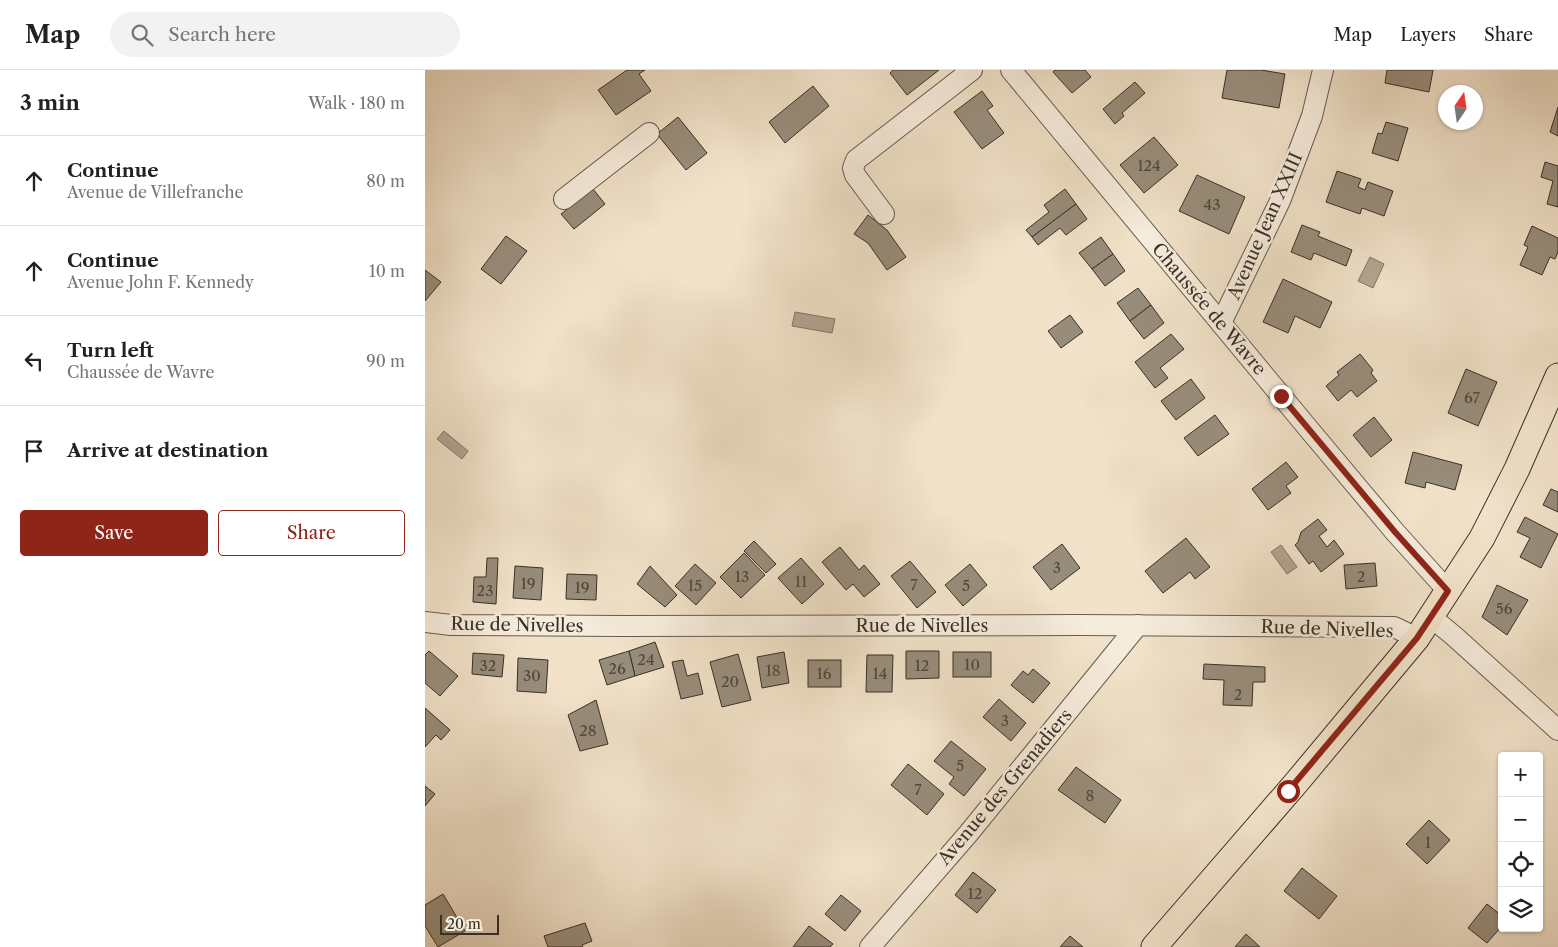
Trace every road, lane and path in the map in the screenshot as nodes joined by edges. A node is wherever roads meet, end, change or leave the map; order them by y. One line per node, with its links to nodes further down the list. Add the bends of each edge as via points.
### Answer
1 (972, 70): 6 (street, via 856,160 855,175)
2 (1011, 70): 7 (street, Chaussée de Wavre)
3 (1323, 70): 7 (street, Avenue Jean XXIII, via 1311,116 1281,201)
4 (649, 133): 5 (street)
5 (564, 199)
6 (884, 214)
7 (1221, 323): 9 (street, Chaussée de Wavre)
8 (1558, 376): 9 (main road, via 1482,538)
9 (1448, 591): 10 (main road)
10 (1431, 617): 13 (main road); 14 (street)
11 (425, 622): 12 (street, Rue de Nivelles, via 620,626)
12 (1138, 625): 13 (street, Rue de Nivelles, via 1393,626); 15 (street, Avenue des Grenadiers)
13 (1417, 638): 16 (main road)
14 (1558, 730)
15 (871, 947)
16 (1154, 947)

